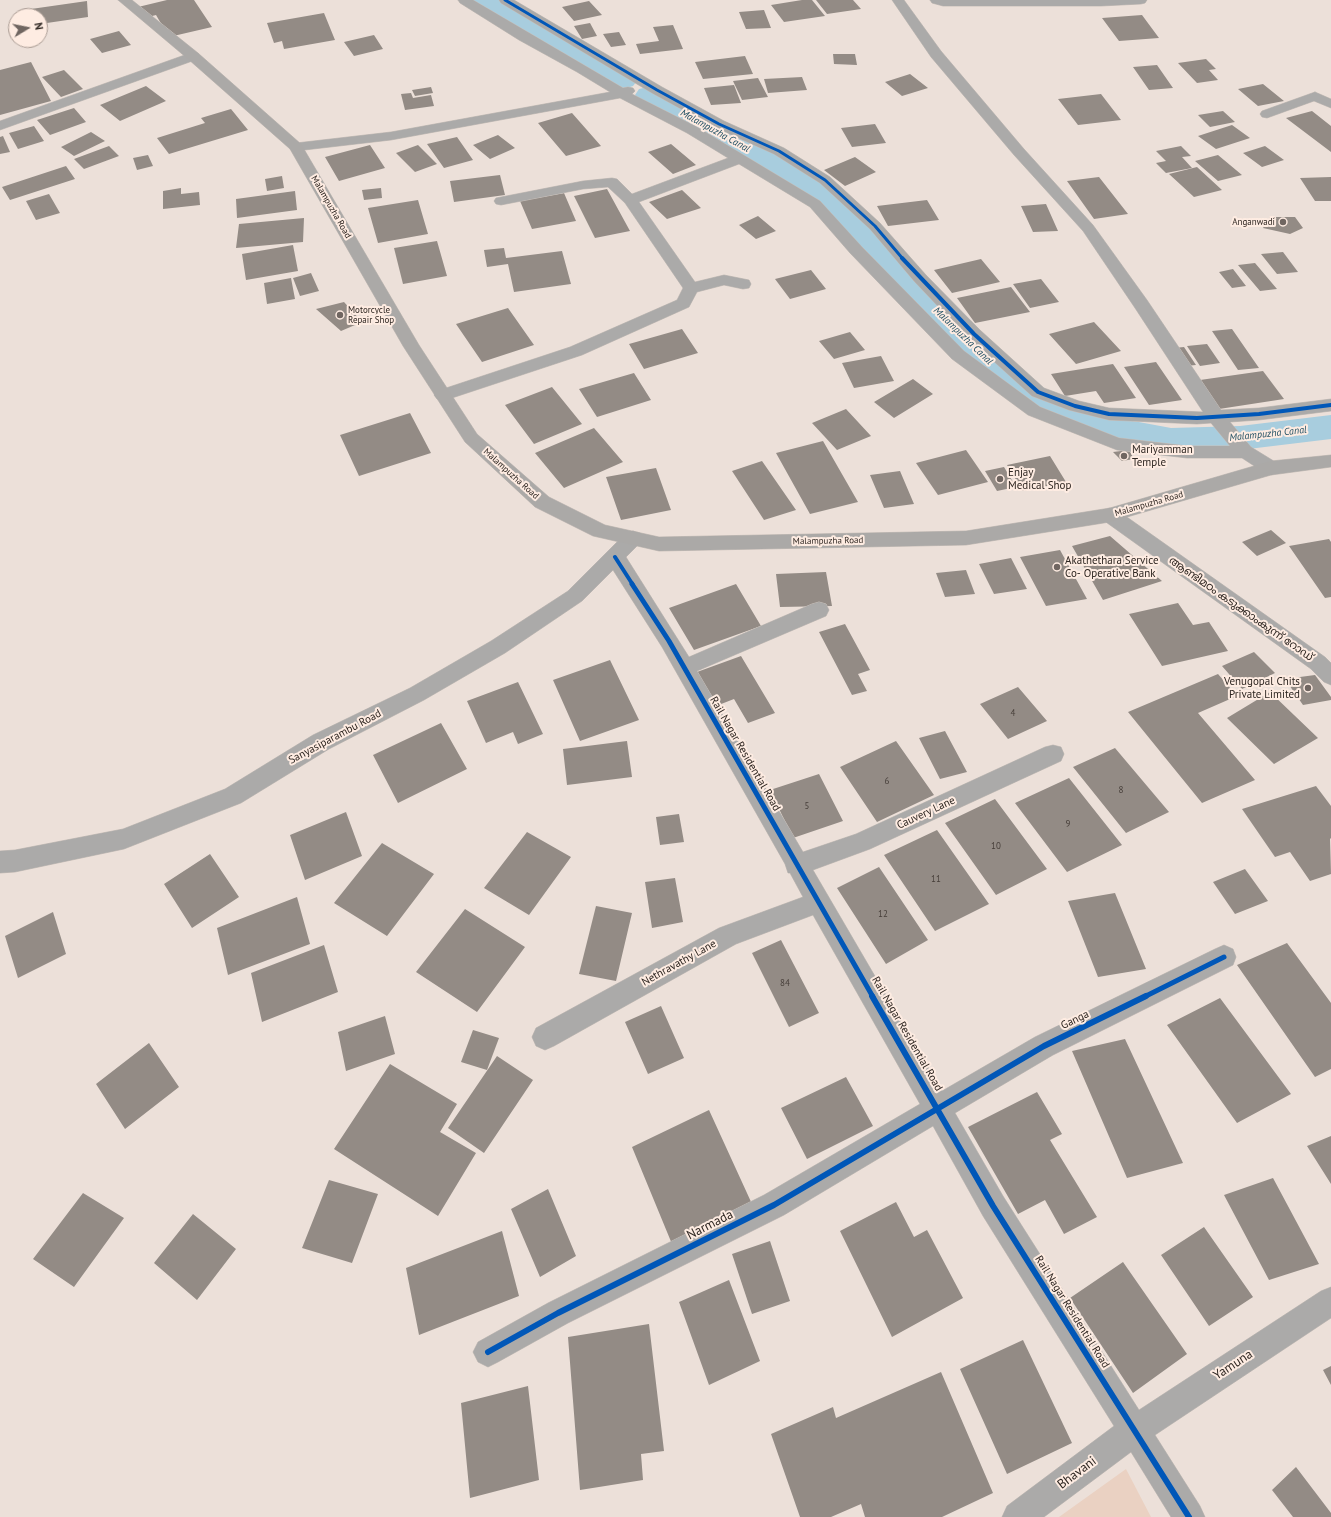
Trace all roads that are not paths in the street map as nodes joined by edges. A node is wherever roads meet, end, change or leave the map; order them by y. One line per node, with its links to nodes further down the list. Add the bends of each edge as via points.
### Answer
1 (124, 0): 8 (main road, Malampuzha Road)
2 (464, 0): 10 (street)
3 (505, 0): 9 (street)
4 (898, 0): 22 (street, via 936,54 1088,228)
5 (936, 0): 7 (street)
6 (1141, 0): 7 (street)
7 (1063, 1)
8 (193, 56): 13 (street); 14 (main road, Malampuzha Road)
9 (645, 83): 10 (street); 22 (street, via 719,124 779,151 825,180 875,226 974,334 1038,392 1069,405 1109,414)
10 (622, 94): 14 (street, via 391,136); 15 (street, via 692,130)
11 (1331, 104): 12 (street, via 1315,96)
12 (1267, 114)
13 (0, 126)
14 (296, 147): 20 (main road, Malampuzha Road, via 411,346)
15 (739, 159): 16 (street); 23 (street, via 815,204 958,355 1034,411 1117,444 1187,452)
16 (630, 200): 17 (street, via 612,182); 19 (street)
17 (501, 201)
18 (743, 284): 19 (street, via 724,280)
19 (691, 288): 20 (street, via 683,303 576,351)
20 (443, 395): 27 (main road, Malampuzha Road, via 470,438 542,502 600,531)
21 (1331, 405): 22 (street)
22 (1216, 418): 23 (street)
23 (1245, 452): 25 (street)
24 (1331, 461): 25 (main road, Malampuzha Road)
25 (1271, 468): 26 (main road, Malampuzha Road)
26 (1110, 515): 27 (main road, Malampuzha Road, via 966,538 659,544); 31 (street, ആണ്ടിമഠം കടുക്കാംകുന്ന് റോഡ്, via 1318,663)
27 (633, 538): 28 (street, Sanyasiparambu Road)
28 (615, 557): 30 (street, Rail Nagar Residential Road); 33 (street, Sanyasiparambu Road, via 575,596 498,647 417,694 321,742 232,796 124,839)
29 (818, 610): 30 (street)
30 (684, 668): 34 (street, Rail Nagar Residential Road)
31 (1331, 676)
32 (1053, 754): 34 (street, Cauvery Lane, via 862,842)
33 (0, 862)
34 (796, 865): 35 (street, Rail Nagar Residential Road)
35 (818, 902): 37 (street, Nethravathy Lane, via 728,936); 38 (street, Rail Nagar Residential Road)
36 (1224, 957): 38 (street, Ganga, via 1044,1046)
37 (545, 1037)
38 (938, 1108): 40 (street, Narmada, via 774,1205 558,1313); 41 (street, Rail Nagar Residential Road, via 993,1206)
39 (1331, 1301): 41 (street, Yamuna)
40 (488, 1352)
41 (1135, 1430): 42 (street, Bhavani); 43 (street, Rail Nagar Residential Road)
42 (1018, 1517)
43 (1189, 1517)

